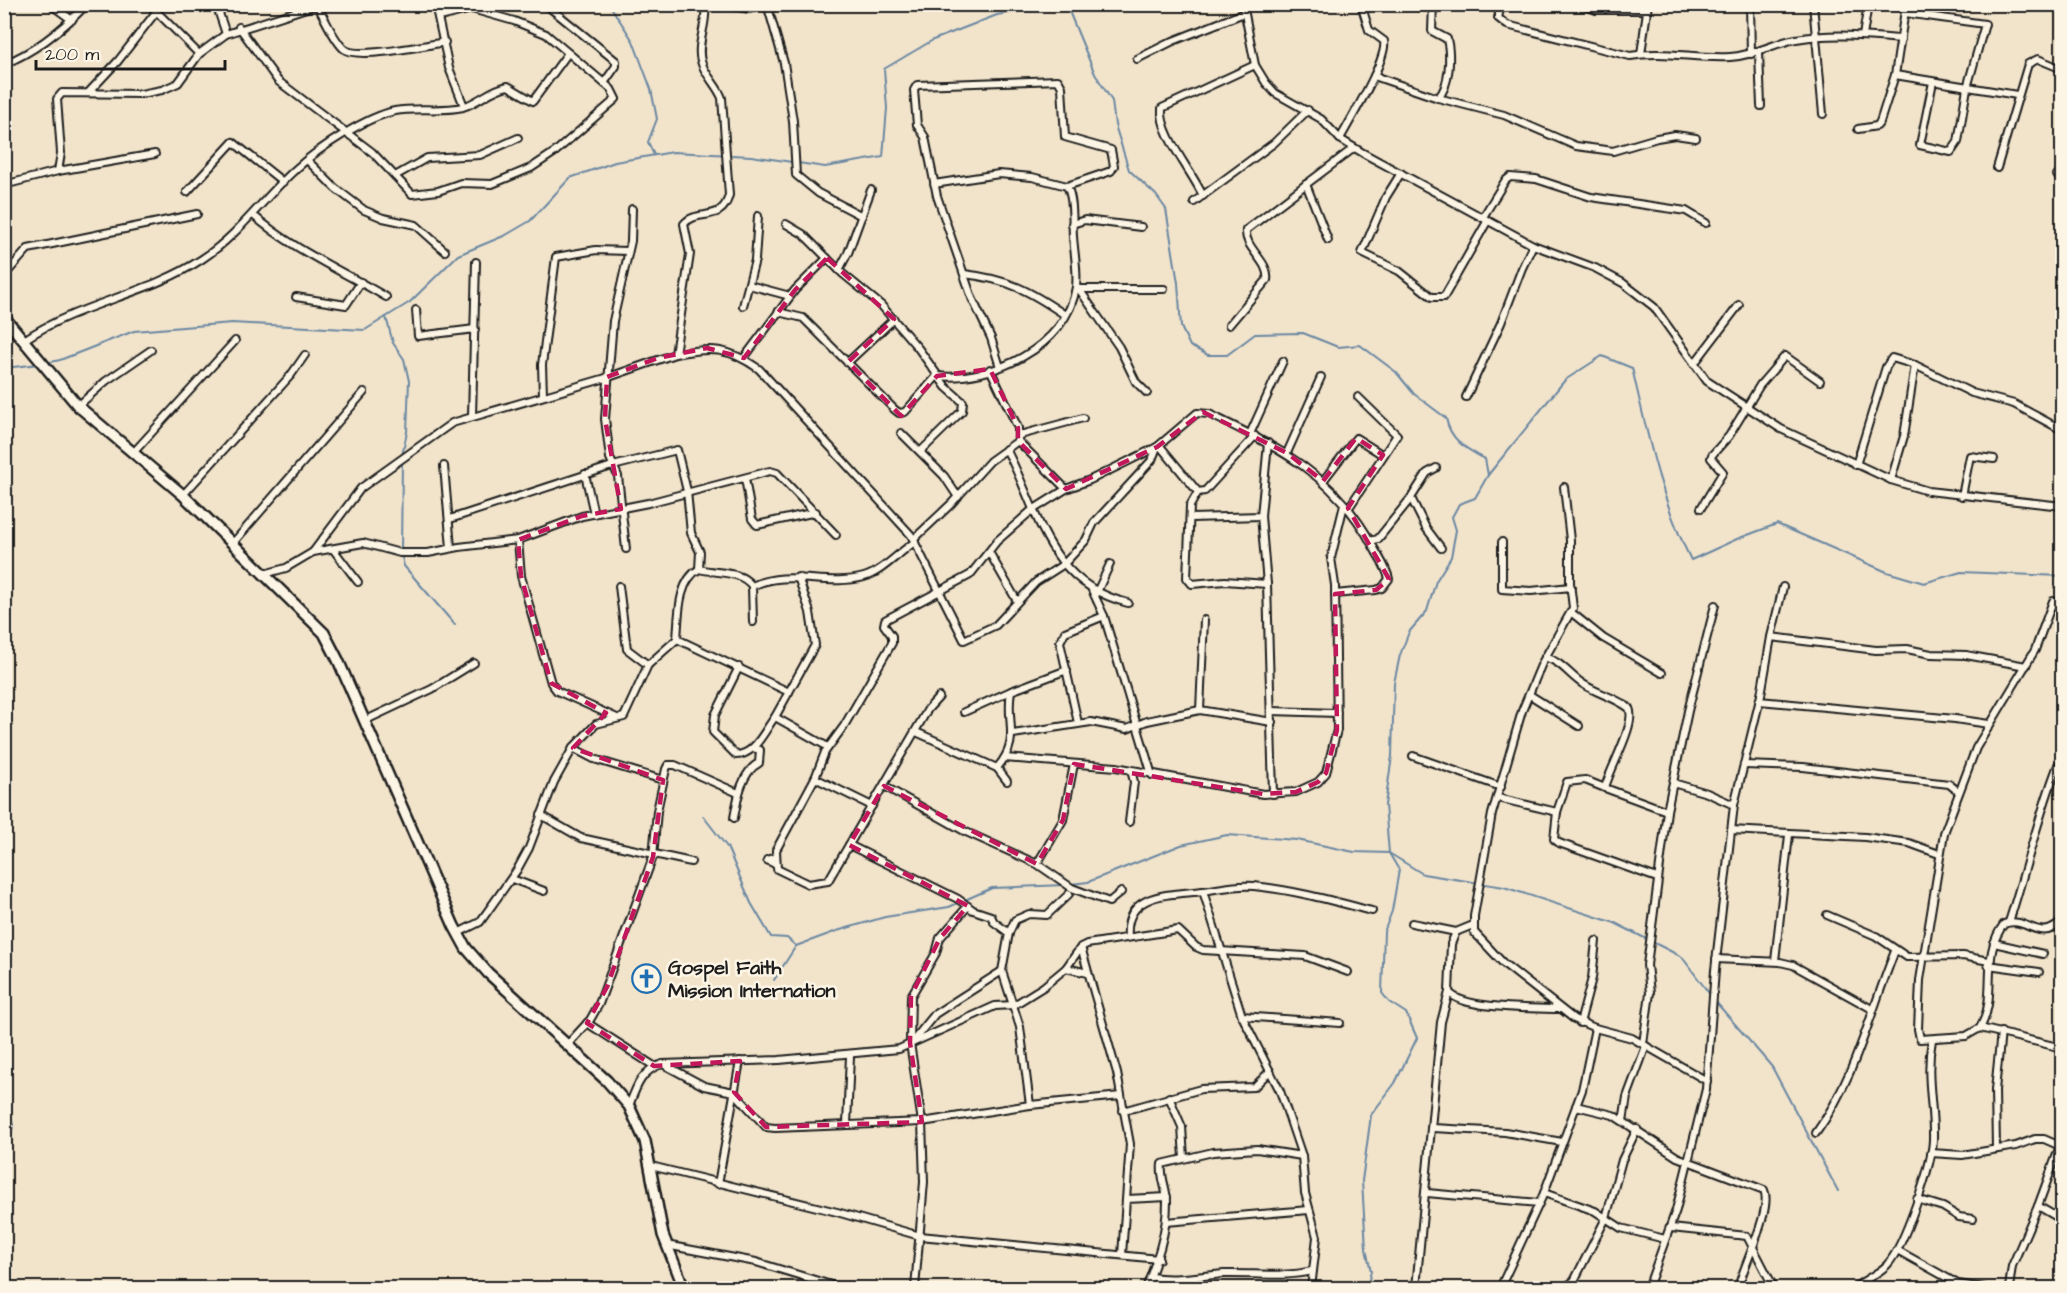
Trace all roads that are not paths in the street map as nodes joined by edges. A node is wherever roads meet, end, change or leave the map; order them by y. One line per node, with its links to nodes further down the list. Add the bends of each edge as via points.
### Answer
1 (50, 4): 27 (street)
2 (87, 4): 27 (street)
3 (149, 4): 23 (street)
4 (216, 4): 29 (street)
5 (435, 4): 26 (street)
6 (545, 4): 46 (street, via 616,61)
7 (685, 4): 20 (street)
8 (720, 4): 9 (street, via 750,9)
9 (764, 4): 82 (street, via 784,63 796,175 818,194)
10 (1243, 4): 24 (street)
11 (1361, 4): 44 (street, via 1370,30 1385,43)
12 (1433, 4): 50 (street, via 1432,31 1447,39 1451,56 1443,93)
13 (1501, 4): 37 (street, via 1498,18 1507,25 1622,55)
14 (1580, 4): 22 (street, via 1596,10)
15 (1750, 4): 38 (street)
16 (1813, 4): 31 (street)
17 (1868, 4): 30 (street)
18 (1906, 4): 25 (street)
19 (318, 5): 28 (street); 33 (street, via 342,47 349,52 396,51)
20 (705, 6): 116 (street, via 700,54 703,67 722,98 729,195 723,208 714,214 684,224 690,254)
21 (474, 7): 26 (street); 35 (street, via 546,34)
22 (1648, 7): 37 (street)
23 (156, 12): 36 (street); 48 (street)
24 (1244, 13): 39 (street); 41 (street)
25 (1905, 14): 32 (street); 47 (street, via 1985,24)
26 (440, 17): 33 (street)
27 (72, 20): 40 (street, via 40,45)
28 (239, 27): 29 (street); 56 (street, via 278,81)
29 (226, 34): 36 (street)
30 (1863, 36): 31 (street); 32 (street)
31 (1816, 37): 34 (street, via 1790,40); 54 (street)
32 (1901, 39): 43 (street)
33 (445, 42): 51 (street, via 451,74)
34 (1759, 52): 38 (street); 52 (street)
35 (568, 53): 46 (street); 51 (street, via 533,101 508,86)
36 (199, 54): 48 (street, via 178,82 162,90 141,94)
37 (1641, 54): 38 (street, via 1702,58)
38 (1751, 54)
39 (1137, 59)
40 (4, 64)
41 (1255, 65): 53 (street, via 1275,93); 76 (street, via 1162,108 1173,145)
42 (2062, 69): 49 (street, via 2046,61 2032,60)
43 (1895, 75): 45 (street); 55 (street, via 1877,126)
44 (1374, 76): 50 (street); 59 (street)
45 (1933, 82): 47 (street); 47 (street, via 1919,141 1926,148 1946,152 1952,152 1958,142)
46 (604, 83): 66 (street, via 616,97 614,102 531,168 492,184 461,183 419,194 412,194)
47 (1967, 88): 49 (street)
48 (89, 92): 64 (street, via 62,93 57,99 61,153)
49 (2017, 95): 63 (street)
50 (1438, 98): 58 (street, via 1504,115 1576,146 1613,151 1675,135)
51 (464, 106): 56 (street, via 393,111)
52 (1761, 106)
53 (1308, 110): 59 (street); 76 (street, via 1274,143)
54 (1823, 114)
55 (1858, 129)
56 (347, 133): 62 (street); 66 (street)
57 (518, 138): 66 (street, via 480,155 427,158)
58 (1696, 138)
59 (1340, 139): 60 (street)
60 (1354, 148): 65 (street); 72 (street)
61 (155, 154): 64 (street)
62 (307, 160): 68 (street); 90 (street, via 364,210 416,225)
63 (1997, 168)
64 (58, 171): 70 (street)
65 (1401, 172): 83 (street); 83 (street, via 1386,196 1362,254 1399,271 1432,297 1443,297)
66 (394, 176)
67 (2057, 176): 69 (street)
68 (283, 182): 75 (street, via 233,142); 80 (street)
69 (2062, 182)
70 (4, 184)
71 (934, 184): 73 (street, via 1016,174); 73 (street, via 925,137 917,125 917,85 1035,82 1052,78 1062,87 1065,137 1109,148 1113,153 1111,171); 95 (street)
72 (1306, 184): 88 (street); 111 (street, via 1246,230 1246,239 1267,271 1267,280)
73 (1068, 186): 86 (street)
74 (872, 190): 82 (street)
75 (187, 192)
76 (1203, 196): 77 (street)
77 (1194, 202)
78 (632, 209): 91 (street)
79 (197, 214): 96 (street, via 28,249)
80 (253, 215): 97 (street, via 278,237); 113 (street, via 202,259 62,318)
81 (758, 216): 98 (street)
82 (862, 216): 94 (street)
83 (1485, 218): 84 (street, via 1510,177 1536,179 1591,197 1686,211); 89 (street)
84 (1706, 223)
85 (786, 224): 92 (street, via 803,234)
86 (1072, 224): 87 (street, via 1085,220); 99 (street)
87 (1141, 227)
88 (1328, 240)
89 (1533, 245): 121 (street, via 1595,268 1646,298); 133 (street)
90 (445, 251)
91 (628, 251): 126 (street, via 618,289); 131 (street, via 578,252 556,257 542,365)
92 (826, 258): 94 (street); 101 (street)
93 (476, 262): 112 (street)
94 (839, 270): 110 (street)
95 (964, 274): 108 (street, via 1021,287); 123 (street)
96 (4, 276)
97 (361, 282): 102 (street, via 346,305); 103 (street)
98 (749, 285): 101 (street); 105 (street)
99 (1077, 289): 100 (street); 108 (street); 130 (street)
100 (1164, 289)
101 (790, 296): 107 (street)
102 (296, 297)
103 (386, 297)
104 (1739, 305): 121 (street)
105 (743, 306)
106 (416, 310): 112 (street, via 418,336)
107 (778, 312): 118 (street); 120 (street, via 803,318)
108 (1065, 315): 123 (street, via 1041,347)
109 (4, 317): 113 (main road)
110 (894, 319): 120 (street); 125 (street)
111 (1229, 325)
112 (475, 329): 136 (street)
113 (24, 340): 134 (main road)
114 (236, 341): 146 (street)
115 (151, 350): 134 (street)
116 (675, 354): 118 (street, via 707,348); 126 (street)
117 (305, 355): 162 (street)
118 (744, 358): 178 (street, via 783,394)
119 (1283, 361): 140 (street)
120 (848, 362): 125 (street, via 899,413 905,412)
121 (1694, 364): 135 (street, via 1713,386)
122 (1915, 365): 138 (street, via 1972,393 2014,404); 150 (street, via 1892,358 1888,361); 156 (street, via 1904,436)
123 (1000, 367): 124 (street)
124 (990, 369): 125 (street); 141 (street)
125 (937, 376): 145 (street, via 964,406)
126 (607, 377): 131 (street); 152 (street, via 605,419)
127 (1321, 377): 147 (street)
128 (1820, 381): 135 (street, via 1785,356)
129 (364, 392): 181 (street)
130 (1147, 393)
131 (543, 395): 136 (street)
132 (1358, 397): 148 (street, via 1396,431 1396,439)
133 (1466, 397)
134 (78, 406): 146 (main road)
135 (1747, 406): 150 (street, via 1780,429); 168 (street, via 1712,455 1723,472)
136 (472, 416): 186 (street, via 434,434 361,488)
137 (1083, 418): 141 (street)
138 (2062, 430)
139 (901, 433): 145 (street)
140 (1252, 435): 142 (street); 143 (street, via 1203,412); 161 (street, via 1205,491)
141 (1019, 438): 144 (street); 159 (street)
142 (1268, 443): 147 (street); 173 (street)
143 (1158, 446): 159 (street); 161 (street); 188 (street, via 1152,460 1094,523 1086,540)
144 (1006, 448): 164 (street, via 984,466); 170 (street)
145 (921, 451): 164 (street)
146 (133, 453): 162 (main road)
147 (1287, 453): 157 (street)
148 (1383, 455): 157 (street, via 1356,438); 167 (street, via 1364,489)
149 (1994, 459): 163 (street, via 1970,456)
150 (1856, 465): 156 (street)
151 (444, 466): 175 (street)
152 (614, 466): 154 (street); 160 (street, via 678,450); 169 (street)
153 (1436, 468): 165 (street, via 1427,473)
154 (585, 474): 172 (street); 175 (street)
155 (745, 478): 160 (street); 171 (street, via 774,471); 171 (street, via 752,519 758,525)
156 (1891, 480): 163 (street)
157 (1323, 481): 167 (street)
158 (1564, 486): 197 (street)
159 (1065, 489): 170 (street)
160 (687, 491): 169 (street); 190 (street, via 691,533 700,552)
161 (1198, 492): 174 (street, via 1190,506)
162 (183, 495): 181 (main road)
163 (1962, 496): 166 (street)
164 (958, 497): 178 (street)
165 (1411, 498): 179 (street, via 1378,538); 183 (street)
166 (2062, 506)
167 (1346, 507): 179 (street); 201 (street, via 1332,552)
168 (1701, 508)
169 (621, 509): 172 (street); 185 (street)
170 (1031, 511): 187 (street); 188 (street)
171 (816, 512): 176 (street)
172 (594, 514): 177 (street)
173 (1261, 516): 174 (street); 194 (street)
174 (1191, 518): 194 (street, via 1189,582)
175 (450, 519): 182 (street)
176 (836, 536)
177 (518, 540): 182 (street); 229 (street, via 521,576 551,683 558,691)
178 (914, 541): 192 (street, via 867,576 835,580); 200 (street)
179 (1370, 541): 201 (street, via 1388,574 1388,582 1376,590)
180 (1502, 542): 197 (street, via 1502,589)
181 (233, 543): 191 (main road)
182 (451, 548): 184 (street, via 400,553 363,543)
183 (1441, 548)
184 (333, 549): 186 (street); 193 (street)
185 (626, 549)
186 (313, 552): 191 (street, via 286,568)
187 (989, 552): 200 (street, via 970,575); 202 (street)
188 (1064, 564): 199 (street); 202 (street, via 1044,575)
189 (1110, 564): 199 (street)
190 (699, 569): 196 (street, via 739,575); 211 (street, via 693,573 680,602)
191 (264, 574): 230 (main road, via 324,633)
192 (798, 577): 196 (street); 220 (street, via 810,612 815,645)
193 (358, 582)
194 (1267, 584): 225 (street)
195 (620, 586): 214 (street, via 627,649)
196 (752, 586): 209 (street)
197 (1570, 587): 206 (street)
198 (1783, 587): 210 (street)
199 (1094, 591): 204 (street); 207 (street)
200 (939, 593): 202 (street, via 964,640 996,625); 238 (street, via 885,620 892,643)
201 (1335, 594): 227 (street)
202 (1017, 601)
203 (2054, 601): 215 (street)
204 (1128, 603)
205 (1715, 605): 252 (street)
206 (1572, 613): 212 (street); 218 (street, via 1603,638)
207 (1104, 616): 217 (street, via 1061,636); 234 (street)
208 (1204, 620): 224 (street)
209 (753, 622)
210 (1771, 637): 215 (street, via 1876,650 1966,655); 223 (street)
211 (677, 639): 214 (street); 216 (street)
212 (1545, 657): 221 (street); 255 (street, via 1561,663 1581,683 1632,711)
213 (474, 663): 230 (street, via 432,689)
214 (648, 665): 229 (street, via 624,717)
215 (2026, 666): 233 (street)
216 (739, 667): 220 (street); 240 (street, via 715,715 713,732 738,756)
217 (1067, 670): 219 (street); 232 (street)
218 (1662, 673)
219 (1011, 691): 226 (street); 237 (street)
220 (789, 692): 228 (street)
221 (1530, 695): 235 (street); 254 (street)
222 (939, 697): 236 (street)
223 (1759, 701): 233 (street); 244 (street)
224 (1200, 710): 231 (street); 234 (street)
225 (1271, 711): 227 (street); 231 (street)
226 (964, 712)
227 (1337, 713): 258 (street, via 1337,730 1323,779 1296,792)
228 (775, 717): 238 (street); 240 (street)
229 (617, 718): 239 (street, via 596,724)
230 (364, 721): 289 (main road)
231 (1272, 722): 258 (street)
232 (1078, 723): 234 (street, via 1127,729); 237 (street)
233 (1989, 724): 256 (street)
234 (1137, 725): 248 (street)
235 (1579, 726)
236 (916, 732): 246 (street); 253 (street)
237 (1013, 734): 242 (street)
238 (828, 747): 249 (street)
239 (573, 748): 250 (street, via 594,759); 264 (street)
240 (753, 748): 257 (street, via 760,750 759,763 753,766)
241 (1413, 756): 254 (street)
242 (1005, 758): 243 (street); 246 (street)
243 (1074, 764): 247 (street); 273 (street, via 1063,820)
244 (1744, 765): 256 (street, via 1803,767 1949,784); 260 (street)
245 (2058, 765): 284 (street)
246 (997, 768): 251 (street)
247 (1131, 770): 248 (street); 266 (street, via 1134,782)
248 (1152, 775): 258 (street)
249 (815, 778): 261 (street); 269 (street, via 780,840 777,869 796,880 821,884 828,881)
250 (663, 780): 257 (street, via 666,768 675,765); 270 (street)
251 (1006, 781)
252 (1673, 783): 260 (street); 262 (street)
253 (884, 786): 261 (street); 273 (street, via 964,831)
254 (1501, 787): 259 (street)
255 (1605, 789): 262 (street); 263 (street, via 1585,780 1567,782)
256 (1959, 792): 271 (street)
257 (738, 793): 265 (street)
258 (1273, 794)
259 (1498, 798): 263 (street); 286 (street)
260 (1734, 805): 267 (street)
261 (872, 806): 269 (street)
262 (1667, 811): 274 (street)
263 (1557, 812): 274 (street, via 1554,839 1559,843)
264 (541, 815): 270 (street, via 581,838); 275 (street)
265 (734, 818)
266 (1129, 822)
267 (1731, 830): 268 (street); 299 (street)
268 (1789, 834): 271 (street, via 1899,841); 300 (street)
269 (849, 844): 280 (street)
270 (655, 852): 272 (street); 312 (street, via 607,987)
271 (1939, 854): 298 (street)
272 (691, 862)
273 (1037, 864): 278 (street, via 1072,888 1106,901 1112,901)
274 (1657, 878): 321 (street, via 1647,965 1650,993)
275 (512, 879): 276 (street); 289 (street, via 480,922)
276 (544, 891)
277 (1203, 891): 281 (street, via 1252,885); 291 (street, via 1149,898 1134,910); 296 (street)
278 (1121, 892)
279 (1069, 894): 290 (street, via 1047,915 1029,914 1015,920)
280 (968, 906): 290 (street, via 991,916); 319 (street, via 940,938 936,953 911,996)
281 (1372, 911)
282 (1827, 915): 295 (street, via 1882,940)
283 (2062, 921): 287 (street)
284 (2009, 922): 287 (street, via 2044,932); 293 (street)
285 (1412, 923): 288 (street)
286 (1473, 925): 288 (street); 309 (street, via 1479,940)
287 (2059, 929)
288 (1456, 932): 307 (street, via 1451,944)
289 (458, 933): 320 (main road, via 488,973)
290 (1010, 933): 303 (street)
291 (1128, 937): 294 (street); 296 (street, via 1178,930 1196,947)
292 (1596, 941): 314 (street, via 1592,978)
293 (1994, 943): 297 (street); 301 (street)
294 (1082, 947): 302 (street); 306 (street)
295 (1895, 951): 298 (street); 310 (street)
296 (1220, 952): 304 (street, via 1305,956); 311 (street)
297 (2043, 954)
298 (1923, 958): 301 (street, via 1963,956); 318 (street, via 1918,1036 1923,1041)
299 (1716, 959): 300 (street); 328 (street)
300 (1775, 961): 310 (street, via 1810,973)
301 (1988, 963): 305 (street); 316 (street, via 1987,1009)
302 (1066, 968): 306 (street); 308 (street)
303 (1002, 971): 308 (street); 319 (street, via 935,1014)
304 (1348, 972)
305 (2038, 972)
306 (1088, 973): 330 (street)
307 (1449, 993): 309 (street, via 1457,999 1494,1006); 339 (street, via 1441,1022)
308 (1014, 1005): 319 (street, via 995,1006); 332 (street)
309 (1560, 1009): 314 (street)
310 (1872, 1010): 341 (street, via 1854,1066)
311 (1242, 1016): 313 (street); 327 (street)
312 (587, 1023): 320 (street); 326 (street)
313 (1340, 1023)
314 (1580, 1023): 315 (street)
315 (1595, 1028): 321 (street); 334 (street)
316 (1980, 1028): 317 (street); 318 (street, via 1966,1036)
317 (2001, 1032): 322 (street); 343 (street, via 1995,1090)
318 (1932, 1040): 344 (street, via 1928,1063)
319 (910, 1043): 323 (street, via 899,1050); 337 (street)
320 (568, 1044): 333 (main road)
321 (1645, 1045): 328 (street); 336 (street)
322 (2062, 1048)
323 (850, 1056): 324 (street); 338 (street)
324 (740, 1061): 325 (street); 329 (street)
325 (663, 1064): 326 (street); 329 (street, via 704,1086)
326 (654, 1066): 333 (street, via 637,1083)
327 (1270, 1071): 331 (street, via 1254,1087 1201,1089); 345 (street)
328 (1707, 1081): 347 (street)
329 (734, 1092): 338 (street, via 766,1127); 349 (street)
330 (1121, 1096): 332 (street); 335 (street)
331 (1169, 1097): 335 (street); 346 (street, via 1182,1127)
332 (1030, 1105): 337 (street)
333 (629, 1106): 348 (main road, via 641,1129)
334 (1576, 1106): 336 (street, via 1603,1111); 342 (street)
335 (1123, 1111): 353 (street, via 1130,1155)
336 (1623, 1121): 340 (street)
337 (922, 1122): 338 (street); 363 (street, via 924,1182)
338 (847, 1124)
339 (1433, 1128): 342 (street, via 1505,1132); 350 (street)
340 (1637, 1129): 347 (street); 358 (street, via 1622,1160)
341 (1816, 1133)
342 (1562, 1142): 351 (street)
343 (1996, 1148): 344 (street, via 1962,1155); 356 (street, via 2035,1139 2060,1146)
344 (1931, 1153): 354 (street)
345 (1302, 1156): 346 (street, via 1257,1149); 357 (street)
346 (1184, 1158): 352 (street, via 1162,1164)
347 (1687, 1161): 362 (street); 366 (street, via 1764,1190 1767,1195)
348 (651, 1166): 349 (street); 365 (main road)
349 (718, 1184): 363 (street)
350 (1426, 1193): 355 (street); 377 (street)
351 (1544, 1193): 355 (street); 358 (street)
352 (1167, 1197): 353 (street); 361 (street)
353 (1127, 1199): 368 (street)
354 (1917, 1199): 359 (street); 367 (street)
355 (1539, 1203): 378 (street)
356 (2038, 1206): 360 (street); 385 (street, via 2012,1266)
357 (1309, 1210): 361 (street); 370 (street, via 1317,1237)
358 (1605, 1218): 364 (street, via 1621,1228); 379 (street, via 1574,1281)
359 (1973, 1219)
360 (2062, 1220)
361 (1166, 1222): 369 (street)
362 (1671, 1228): 364 (street); 366 (street, via 1739,1233 1748,1236)
363 (920, 1236): 368 (street); 374 (street)
364 (1665, 1239): 380 (street)
365 (666, 1245): 372 (main road); 373 (street, via 764,1265)
366 (1753, 1245): 381 (street); 382 (street)
367 (1897, 1250): 383 (street, via 1887,1265); 384 (street, via 1958,1284)
368 (1122, 1255): 369 (street)
369 (1158, 1259): 371 (street)
370 (1312, 1271): 371 (street); 376 (street)
371 (1151, 1277): 375 (street)
372 (684, 1288)
373 (841, 1288)
374 (915, 1288)
375 (1146, 1288)
376 (1311, 1288)
377 (1416, 1288)
378 (1500, 1288)
379 (1564, 1288)
380 (1648, 1288)
381 (1738, 1288)
382 (1774, 1288)
383 (1854, 1288)
384 (1984, 1288)
385 (2009, 1288)

